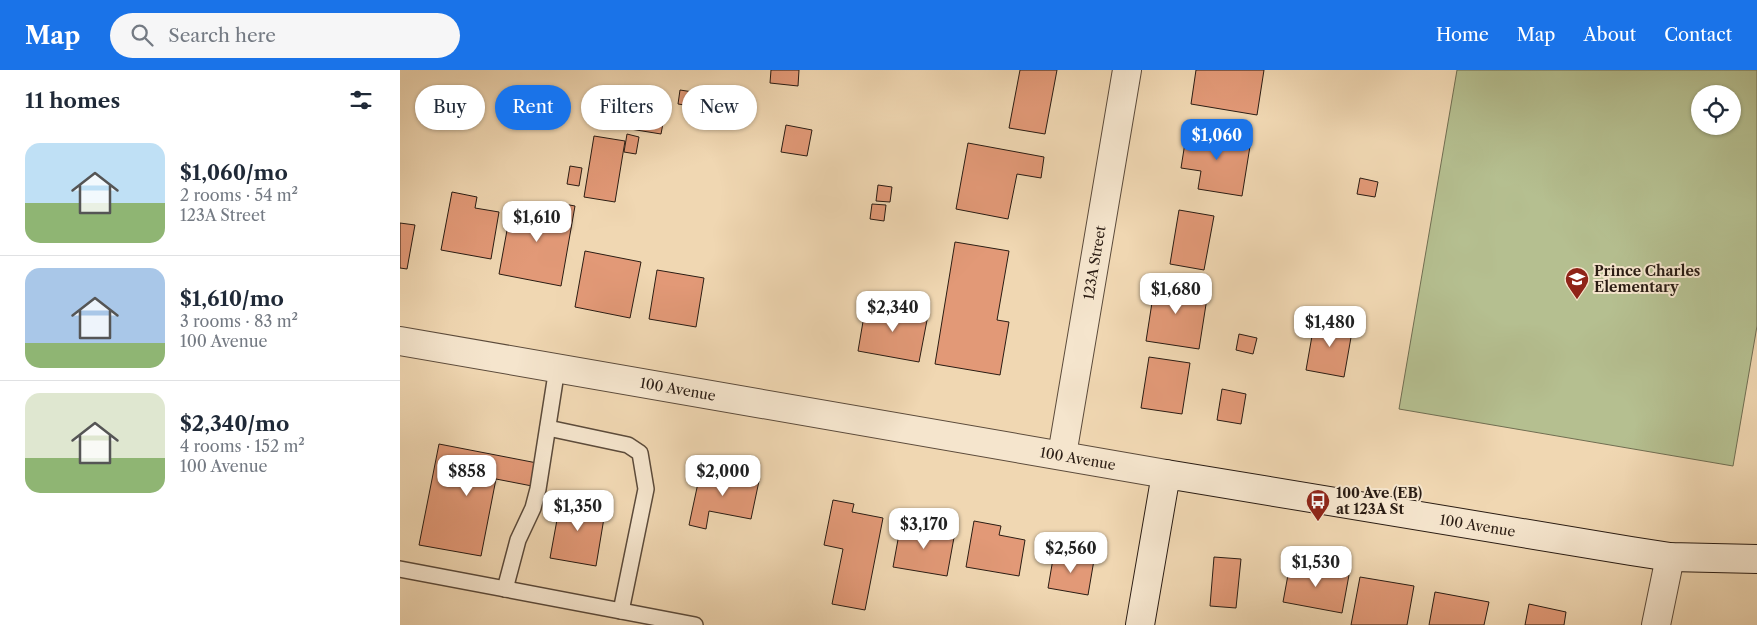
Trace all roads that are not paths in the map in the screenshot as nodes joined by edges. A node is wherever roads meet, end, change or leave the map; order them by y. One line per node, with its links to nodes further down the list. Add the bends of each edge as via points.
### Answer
1 (1127, 70): 5 (street, 123A Street)
2 (400, 340): 3 (street, 100 Avenue)
3 (557, 368): 4 (lane); 5 (street, 100 Avenue)
4 (548, 428): 10 (lane, via 533,508 518,540); 11 (lane, via 628,445 640,453 646,489)
5 (1062, 455): 6 (street, 100 Avenue)
6 (1166, 474): 7 (street, 100 Avenue); 13 (street)
7 (1670, 557): 8 (street, 100 Avenue); 14 (street)
8 (1757, 559)
9 (400, 569): 10 (lane)
10 (505, 589): 11 (lane)
11 (621, 611): 12 (lane)
12 (695, 625)
13 (1140, 625)
14 (1656, 625)

